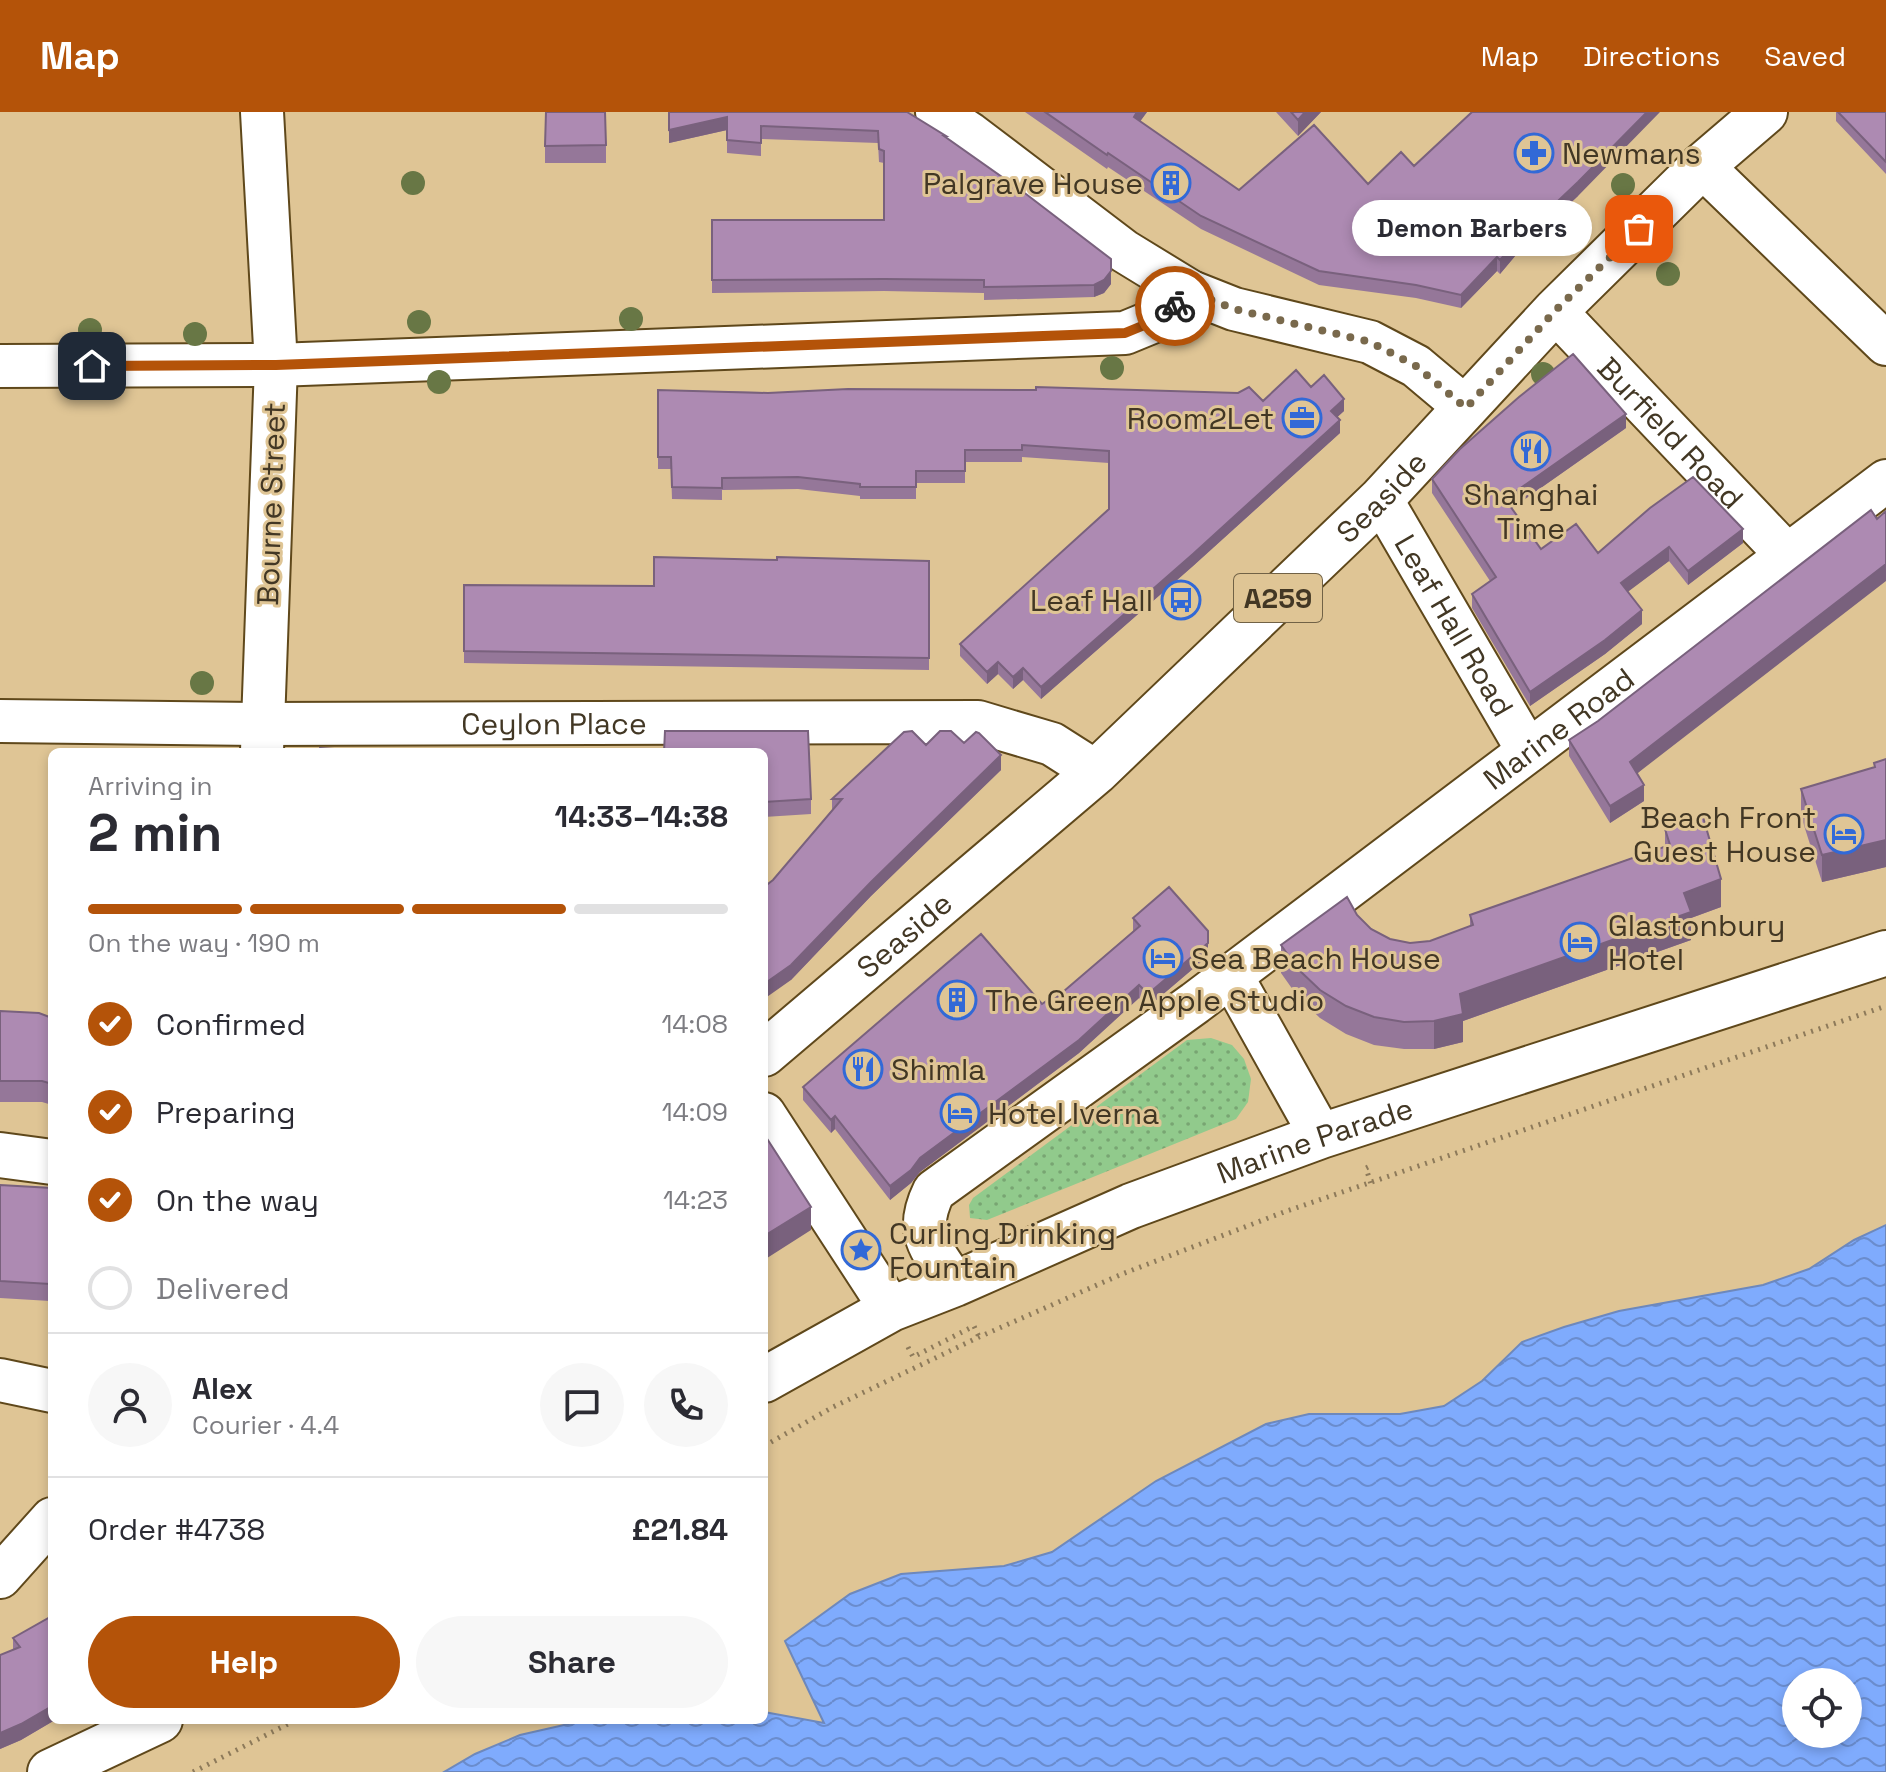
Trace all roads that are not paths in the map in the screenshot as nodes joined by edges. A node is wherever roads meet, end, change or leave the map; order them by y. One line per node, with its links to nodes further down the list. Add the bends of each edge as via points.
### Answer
1 (262, 112): 8 (street, Bourne Street)
2 (937, 112): 5 (street, via 1124,251)
3 (1765, 112): 4 (main road, Seaside / A259)
4 (1702, 166): 6 (main road, Seaside / A259); 7 (street)
5 (1191, 292): 8 (street, via 1159,319 1125,333); 10 (street, via 1234,309 1370,342 1416,366)
6 (1555, 311): 10 (main road, Seaside / A259); 13 (street, Burfield Road)
7 (1886, 344)
8 (276, 365): 9 (street); 15 (street, Bourne Street)
9 (0, 366)
10 (1466, 408): 12 (main road, Seaside / A259)
11 (1886, 481): 13 (street, Marine Road)
12 (1381, 499): 16 (street, Leaf Hall Road); 17 (main road, Seaside / A259)
13 (1787, 555): 16 (street, Marine Road)
14 (0, 721): 15 (street, Ceylon Place)
15 (262, 738): 17 (street, Ceylon Place, via 978,722 1052,744)
16 (1528, 751): 19 (street, Marine Road)
17 (1096, 772): 20 (main road, Seaside / A259)
18 (1886, 953): 22 (main road, Marine Parade)
19 (1231, 975): 22 (street); 25 (street, Marine Road, via 934,1191 924,1211 926,1240)
20 (768, 1051)
21 (768, 1120): 26 (street)
22 (1321, 1136): 25 (main road, Marine Parade, via 1131,1206)
23 (0, 1155): 24 (main road)
24 (48, 1161)
25 (955, 1284): 26 (main road, Marine Parade)
26 (891, 1309): 27 (main road, Marine Parade)
27 (768, 1378)
28 (0, 1380): 29 (street)
29 (48, 1390)
30 (48, 1523): 31 (street)
31 (0, 1577)
32 (152, 1724): 33 (main road)
33 (50, 1772)

